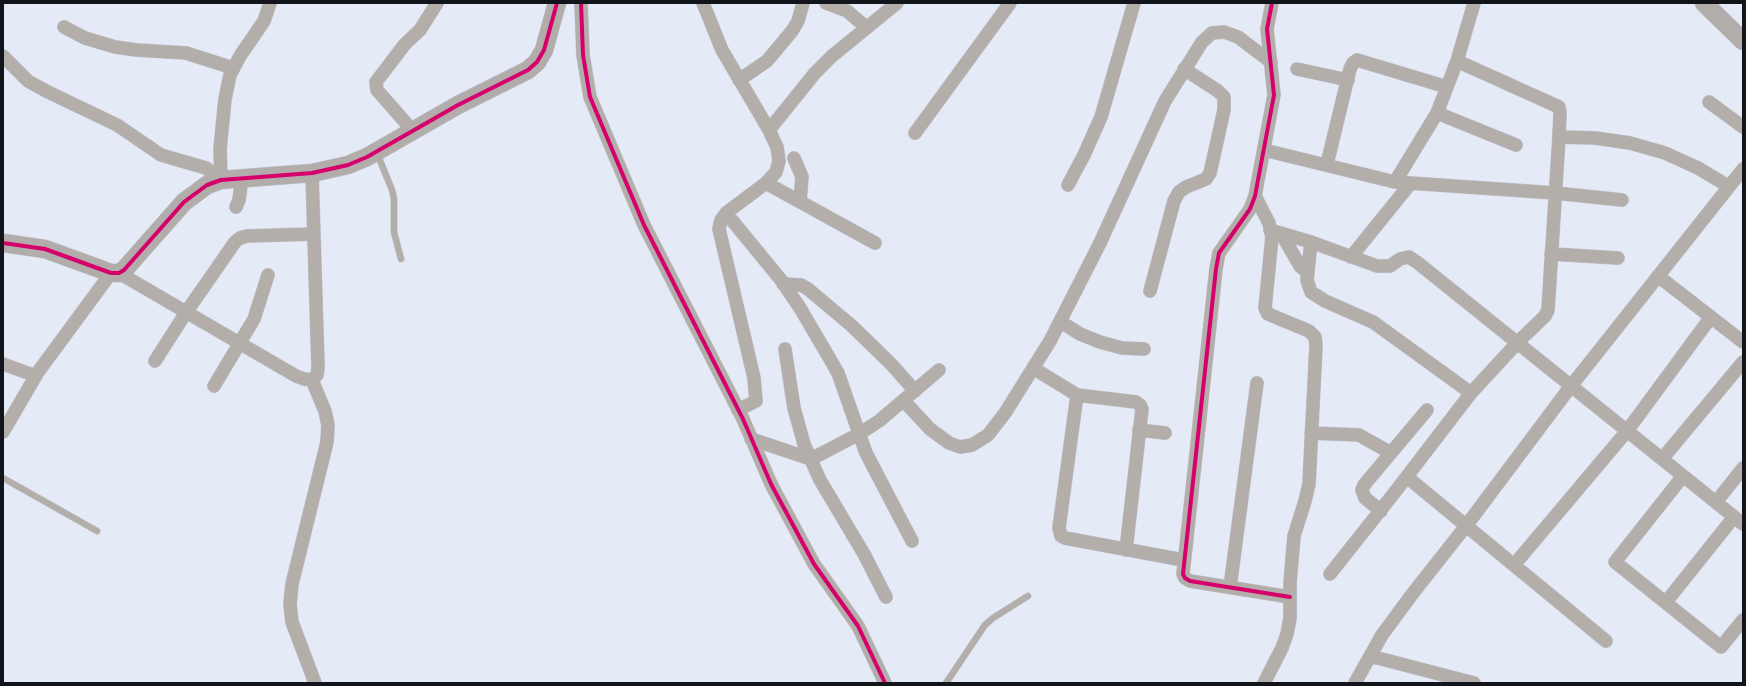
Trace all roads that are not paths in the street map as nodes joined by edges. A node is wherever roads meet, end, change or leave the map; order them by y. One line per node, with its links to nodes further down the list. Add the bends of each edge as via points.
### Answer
1 (270, 3): 20 (street, via 264,20)
2 (437, 3): 30 (street, via 420,30 404,44 376,82 377,90)
3 (557, 3): 30 (street, via 544,50 537,62 528,70)
4 (582, 3): 91 (street, via 583,55 590,98 644,225)
5 (703, 3): 23 (street, via 722,50)
6 (803, 3): 23 (street, via 798,21 787,37 767,61)
7 (826, 3): 15 (street, via 847,11)
8 (897, 3): 15 (street)
9 (1010, 3): 31 (street)
10 (1134, 3): 45 (street, via 1100,117)
11 (1272, 3): 19 (street, via 1267,29)
12 (1474, 3): 18 (street)
13 (1704, 3): 16 (street)
14 (64, 27): 20 (street, via 85,38 115,47 186,53)
15 (866, 27): 29 (street, via 815,73)
16 (1743, 41)
17 (3, 56): 41 (street, via 28,81 117,125 161,155 206,168)
18 (1457, 61): 25 (street); 32 (street, via 1559,107)
19 (1271, 62): 22 (street, via 1238,37 1224,32 1212,33 1202,42); 34 (street, via 1274,94)
20 (233, 68): 41 (street, via 225,99)
21 (1297, 69): 24 (street)
22 (1184, 70): 68 (street, via 1218,90 1224,97 1224,110 1210,173 1206,179 1179,192 1174,201); 71 (street, via 1165,101)
23 (739, 80): 29 (street)
24 (1348, 80): 25 (street, via 1353,63 1357,60); 37 (street)
25 (1447, 87): 27 (street)
26 (1709, 102): 28 (street)
27 (1437, 113): 33 (street); 42 (street)
28 (1743, 127)
29 (769, 130): 43 (street, via 777,147 779,161 776,172)
30 (413, 131): 35 (street)
31 (915, 133)
32 (1559, 137): 46 (street, via 1595,138 1665,153 1698,168); 47 (street)
33 (1516, 145)
34 (1264, 150): 37 (street); 48 (street)
35 (377, 152): 39 (street, via 348,165); 62 (lane, via 394,199 394,232)
36 (794, 158): 50 (street, via 802,177)
37 (1327, 164): 42 (street)
38 (1743, 169): 46 (street)
39 (312, 173): 40 (street); 55 (street)
40 (242, 178): 41 (street); 51 (street)
41 (218, 180): 63 (street, via 194,193 184,202 124,270)
42 (1395, 182): 44 (street)
43 (766, 183): 50 (street); 53 (street)
44 (1410, 184): 47 (street); 60 (street)
45 (1068, 185)
46 (1728, 186): 66 (street)
47 (1555, 193): 49 (street); 59 (street)
48 (1255, 196): 52 (street); 54 (street)
49 (1622, 200)
50 (800, 201): 58 (street)
51 (236, 207)
52 (1250, 209): 54 (street); 114 (street, via 1219,253)
53 (726, 213): 67 (street); 91 (street, via 721,220 720,229 754,378 756,401)
54 (1274, 228): 56 (street); 64 (street, via 1300,266); 97 (street, via 1265,308 1268,314 1310,331 1315,337)
55 (314, 234): 69 (street, via 240,238); 83 (street, via 318,367 317,375)
56 (1311, 242): 60 (street); 64 (street)
57 (3, 243): 63 (street, via 45,249)
58 (875, 243)
59 (1551, 254): 61 (street); 72 (street, via 1548,310)
60 (1351, 257): 72 (street, via 1377,266 1390,266 1400,259 1409,257)
61 (1618, 258)
62 (400, 259)
63 (115, 273): 69 (street); 82 (street)
64 (1308, 273): 88 (street, via 1307,280 1311,292 1325,301 1373,322)
65 (268, 275): 74 (street, via 254,319)
66 (1658, 276): 70 (street); 86 (street)
67 (783, 284): 87 (street, via 801,285 820,298 881,354); 98 (street, via 838,374)
68 (1150, 292)
69 (187, 311): 74 (street); 77 (street)
70 (1711, 317): 73 (street); 94 (street)
71 (1061, 322): 76 (street, via 1080,334 1100,342 1122,348); 80 (street)
72 (1518, 342): 86 (street); 88 (street)
73 (1743, 342)
74 (240, 344): 83 (street, via 296,376); 85 (street)
75 (785, 349): 101 (street, via 794,408)
76 (1144, 349)
77 (155, 361)
78 (1743, 362): 102 (street)
79 (3, 364): 82 (street)
80 (1033, 368): 89 (street); 90 (street, via 1005,413 988,434 972,445 960,447 948,443 930,429)
81 (939, 370): 87 (street)
82 (36, 376): 95 (street)
83 (312, 380): 127 (street, via 325,411 328,425 327,442 292,584 290,604 292,622)
84 (1257, 383): 117 (street)
85 (214, 386)
86 (1571, 386): 94 (street); 110 (street)
87 (915, 391): 90 (street)
88 (1471, 393): 105 (street)
89 (1077, 395): 93 (street, via 1136,402 1142,409); 113 (street, via 1059,532 1065,538)
90 (904, 401): 98 (street)
91 (738, 410): 99 (street)
92 (1427, 410): 100 (street)
93 (1139, 430): 96 (street); 113 (street)
94 (1627, 431): 102 (street); 115 (street)
95 (3, 432)
96 (1165, 433)
97 (1311, 433): 100 (street, via 1359,435); 120 (street, via 1309,484 1294,536)
98 (859, 434): 101 (street); 112 (street, via 866,453)
99 (751, 439): 101 (street); 125 (street, via 771,484 814,564 858,626)
100 (1391, 453): 108 (street, via 1364,484 1362,490 1365,498)
101 (810, 459): 119 (street)
102 (1662, 459): 104 (street)
103 (1743, 468): 107 (street)
104 (1683, 476): 107 (street); 121 (street, via 1615,562)
105 (1407, 477): 108 (street); 110 (street)
106 (3, 478): 111 (lane)
107 (1716, 502): 109 (street)
108 (1381, 511): 116 (street)
109 (1739, 520): 121 (street)
110 (1466, 526): 115 (street); 124 (street, via 1387,629)
111 (96, 531)
112 (912, 541)
113 (1126, 550): 114 (street)
114 (1184, 560): 117 (street, via 1183,574 1190,581)
115 (1514, 565): 123 (street)
116 (1330, 574)
117 (1230, 587): 120 (street)
118 (1028, 596): 128 (lane, via 985,625)
119 (886, 597)
120 (1290, 597): 129 (street, via 1287,634)
121 (1666, 602): 122 (street, via 1722,647)
122 (1741, 626)
123 (1606, 641)
124 (1370, 656): 126 (street); 130 (street)
125 (886, 681)
126 (1359, 682)
127 (315, 683)
128 (946, 683)
129 (1264, 683)
130 (1474, 683)

